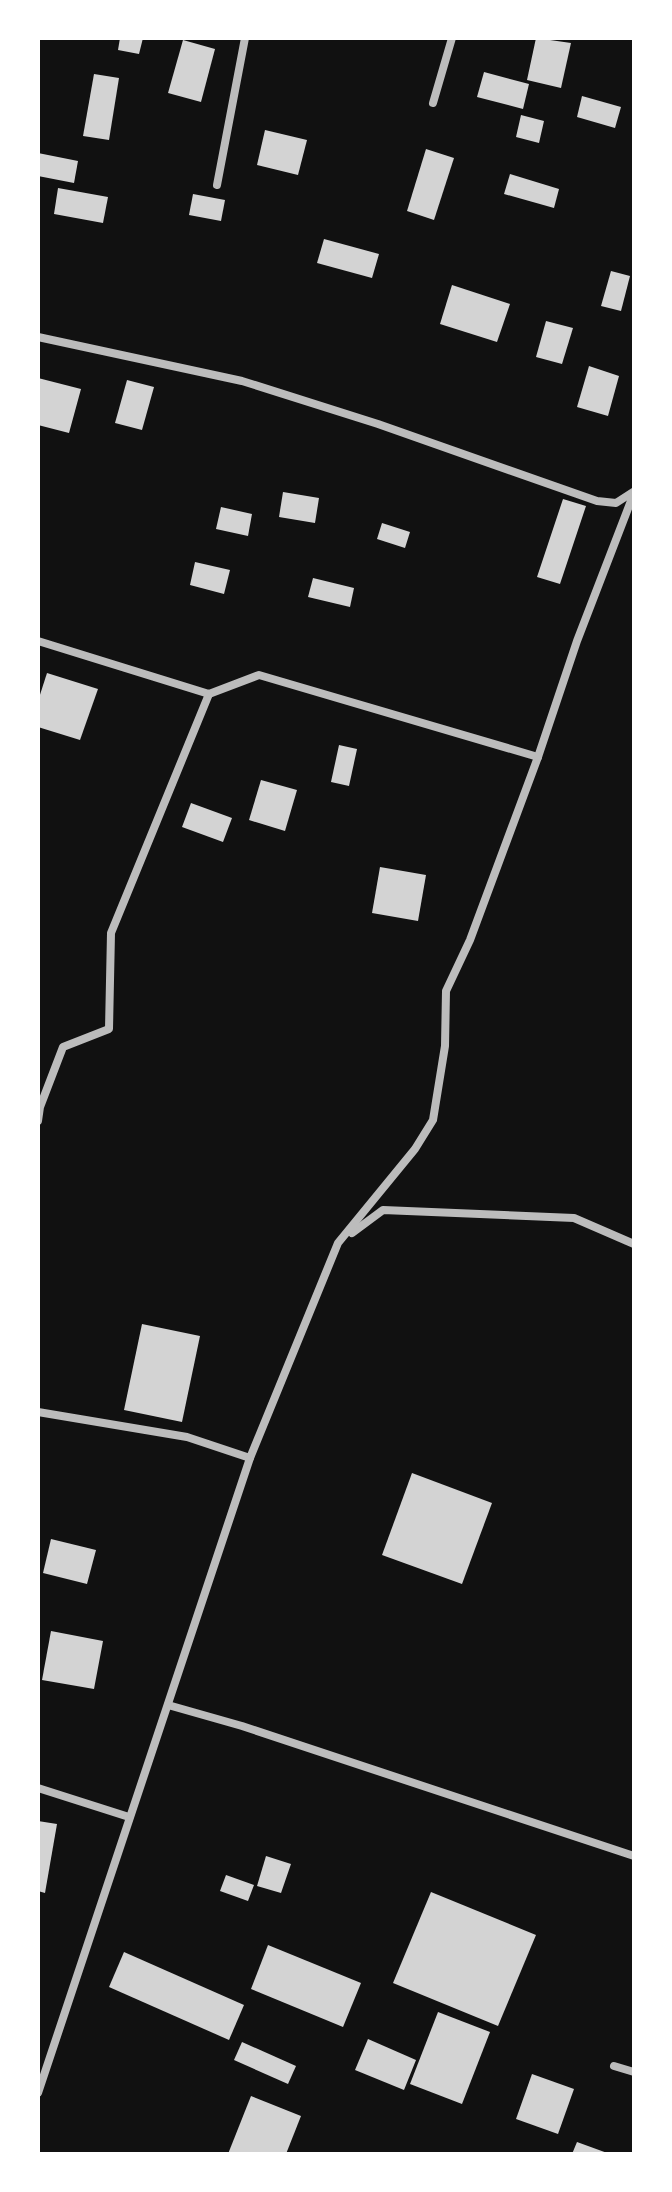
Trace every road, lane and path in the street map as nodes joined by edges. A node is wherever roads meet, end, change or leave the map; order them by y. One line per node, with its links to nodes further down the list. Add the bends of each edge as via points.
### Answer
1 (245, 38): 4 (street)
2 (452, 38): 3 (street)
3 (433, 103)
4 (217, 185)
5 (38, 337): 6 (street, via 242,381 597,501 616,503)
6 (634, 492): 9 (street)
7 (38, 641): 8 (street)
8 (209, 694): 9 (street, via 259,675); 10 (street, via 111,933 109,1029 63,1047)
9 (538, 757): 11 (street, via 446,991 445,1046 433,1120)
10 (38, 1121)
11 (338, 1243): 12 (street, via 383,1210 574,1218); 14 (street)
12 (634, 1244)
13 (38, 1412): 14 (street, via 187,1437)
14 (250, 1458): 15 (street)
15 (168, 1705): 17 (street); 18 (street)
16 (38, 1788): 17 (street)
17 (129, 1817): 21 (street)
18 (634, 1856)
19 (614, 2066): 20 (street)
20 (634, 2072)
21 (38, 2093)

